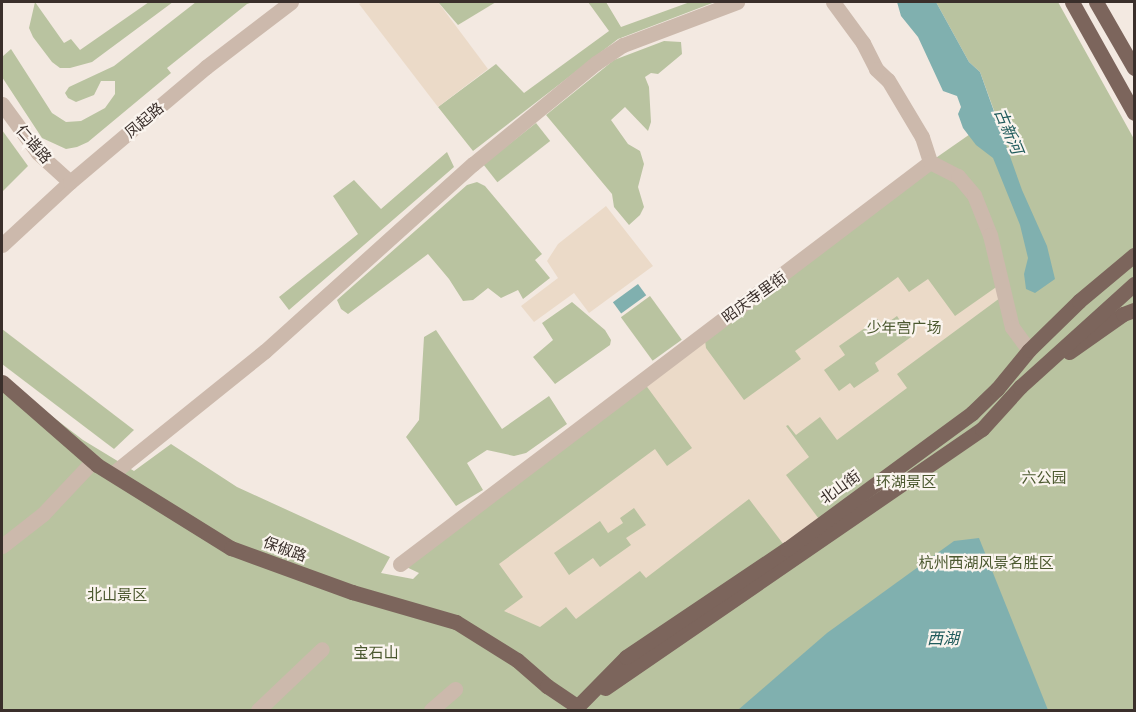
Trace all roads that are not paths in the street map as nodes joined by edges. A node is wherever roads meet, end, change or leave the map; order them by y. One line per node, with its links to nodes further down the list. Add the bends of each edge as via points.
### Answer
1 (291, 2): 10 (street, 凤起路, via 206,67)
2 (737, 2): 19 (street, via 623,45 596,63 474,164 265,351)
3 (833, 2): 9 (street, via 863,43 876,69 888,80 922,137)
4 (1072, 2): 8 (main road)
5 (1096, 2): 6 (main road)
6 (1134, 68)
7 (2, 104): 10 (street, 仁谐路, via 38,153)
8 (1134, 113)
9 (930, 162): 15 (street, via 958,176 974,195 990,235 1012,327); 21 (street, 昭庆寺里街)
10 (70, 182): 11 (street, 凤起路)
11 (2, 244)
12 (1134, 255): 15 (main road, 北山街)
13 (1134, 284): 17 (main road)
14 (1134, 310): 17 (main road)
15 (1029, 350): 24 (main road, 北山街, via 972,413 787,549 626,657)
16 (2, 382): 18 (main road, 保俶路)
17 (1020, 387): 24 (main road, via 982,429)
18 (93, 461): 19 (main road, 保俶路); 20 (street, via 43,514)
19 (112, 474): 24 (main road, 保俶路, via 231,548 352,592 456,622 517,660)
20 (2, 546)
21 (400, 564)
22 (322, 649): 25 (street)
23 (455, 689): 26 (street)
24 (576, 709)
25 (258, 711)
26 (431, 711)

